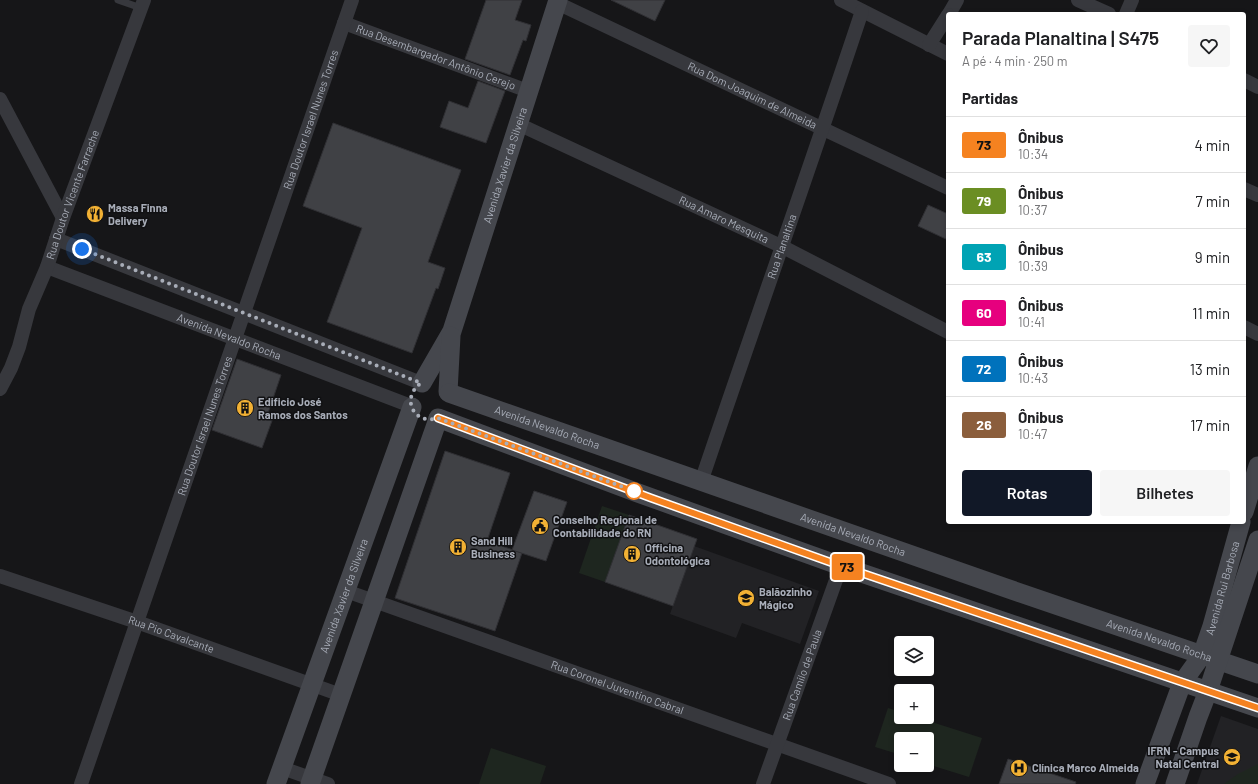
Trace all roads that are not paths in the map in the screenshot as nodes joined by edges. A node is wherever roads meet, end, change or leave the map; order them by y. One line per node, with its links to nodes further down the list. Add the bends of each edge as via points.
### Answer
1 (118, 0): 8 (lane)
2 (352, 0): 14 (street, Rua Doutor Israel Nunes Torres)
3 (841, 0): 9 (street)
4 (957, 0): 10 (street)
5 (1078, 0): 11 (street)
6 (1132, 0): 12 (street)
7 (558, 1): 19 (main road, Avenida Xavier da Silveira); 22 (street, Rua Dom Joaquim de Almeida)
8 (143, 4): 26 (street, Rua Doutor Vicente Farrache)
9 (862, 11): 15 (street); 22 (street, Rua Planaltina)
10 (949, 12)
11 (1104, 12)
12 (1127, 12)
13 (946, 17): 15 (street)
14 (344, 23): 19 (street, Rua Desembargador Antônio Cerejo); 30 (street, Rua Doutor Israel Nunes Torres)
15 (929, 45): 16 (street)
16 (946, 53)
17 (1246, 81): 18 (street)
18 (1258, 87)
19 (528, 91): 21 (main road, Avenida Xavier da Silveira)
20 (0, 99): 26 (street)
21 (518, 124): 28 (street, Rua Amaro Mesquita); 32 (main road, Avenida Xavier da Silveira)
22 (823, 129): 23 (street, Rua Dom Joaquim de Almeida); 28 (street, Rua Planaltina)
23 (946, 187)
24 (1246, 189): 25 (street)
25 (1258, 195)
26 (63, 218): 27 (street, Rua Doutor Vicente Farrache)
27 (56, 239): 29 (street, Rua Doutor Vicente Farrache); 30 (street)
28 (781, 246): 33 (street, Rua Amaro Mesquita); 42 (street, Rua Planaltina)
29 (47, 267): 35 (street, Avenida Nevaldo Rocha); 37 (street, Rua Doutor Vicente Farrache, via 29,309 11,368)
30 (244, 312): 35 (street, Rua Doutor Israel Nunes Torres); 36 (street)
31 (1246, 328): 34 (street)
32 (452, 331): 36 (main road, Avenida Xavier da Silveira); 38 (main road, Avenida Xavier da Silveira)
33 (946, 331)
34 (1258, 334)
35 (234, 339): 39 (street, Avenida Nevaldo Rocha); 50 (street, Rua Doutor Israel Nunes Torres)
36 (421, 383): 38 (main road, via 434,381); 39 (main road, via 413,391 410,401)
37 (0, 389)
38 (448, 393): 40 (main road, via 449,408); 42 (main road, Avenida Nevaldo Rocha)
39 (412, 407): 40 (main road, via 422,418); 48 (main road, Avenida Xavier da Silveira)
40 (438, 418): 46 (main road); 49 (main road)
41 (1253, 476): 43 (main road)
42 (701, 482): 51 (main road, Avenida Nevaldo Rocha)
43 (1246, 504)
44 (1240, 524): 51 (main road, Avenida Rui Barbosa, via 1212,626)
45 (1258, 540): 51 (main road, Avenida Rui Barbosa)
46 (841, 566): 53 (main road); 58 (street, Rua Camilo de Paula)
47 (0, 576): 50 (street, Rua Pio Cavalcante)
48 (346, 591): 49 (street, Rua Coronel Juventino Cabral); 54 (main road, Avenida Xavier da Silveira)
49 (374, 601): 56 (main road); 58 (street, Rua Coronel Juventino Cabral)
50 (136, 622): 54 (street, Rua Pio Cavalcante); 61 (street, Rua Doutor Israel Nunes Torres)
51 (1210, 658): 52 (main road, Avenida Nevaldo Rocha); 53 (main road, Avenida Rui Barbosa); 55 (main road, Avenida Rui Barbosa)
52 (1258, 674)
53 (1182, 682): 55 (main road); 64 (main road, Avenida Rui Barbosa)
54 (312, 684): 56 (street, Rua Pio Cavalcante); 59 (main road, Avenida Xavier da Silveira)
55 (1208, 691): 57 (main road); 65 (main road, Avenida Rui Barbosa)
56 (341, 695): 60 (main road)
57 (1258, 708)
58 (778, 744): 62 (street, Rua Camilo de Paula); 63 (street, Rua Coronel Juventino Cabral)
59 (279, 776): 60 (street)
60 (317, 782)
61 (81, 784)
62 (763, 784)
63 (890, 784)
64 (1145, 784)
65 (1175, 784)

